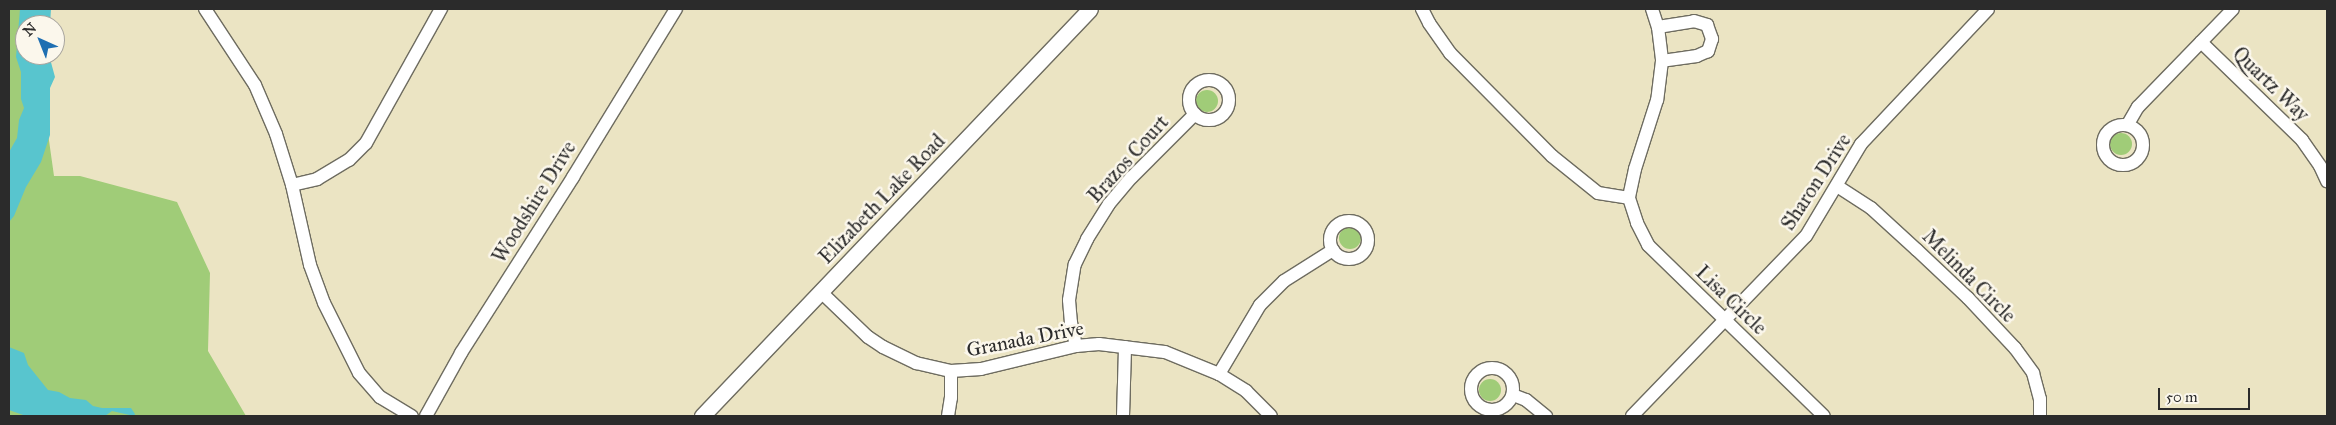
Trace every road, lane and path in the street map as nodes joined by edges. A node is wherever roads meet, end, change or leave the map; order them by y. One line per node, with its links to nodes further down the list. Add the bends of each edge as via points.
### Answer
1 (205, 9): 15 (street, via 255,84 276,134)
2 (441, 9): 15 (street, via 366,143 349,160 317,179)
3 (676, 9): 27 (street, Woodshire Drive, via 461,353)
4 (1090, 9): 19 (street, Elizabeth Lake Road)
5 (1422, 9): 17 (street, via 1450,53 1552,156 1598,193)
6 (1652, 9): 9 (street)
7 (1988, 9): 16 (street, Sharon Drive, via 1861,144)
8 (2233, 9): 10 (street)
9 (1658, 26): 11 (street); 11 (street, via 1694,21 1707,25 1712,39 1708,51 1697,56)
10 (2201, 42): 13 (street, via 2138,107); 14 (street, Quartz Way, via 2302,140)
11 (1662, 61): 17 (street, via 1657,100)
12 (1195, 114): 21 (street, Brazos Court, via 1132,176 1108,204 1086,239 1075,264 1070,300)
13 (2128, 124)
14 (2327, 181)
15 (292, 185): 26 (street, via 310,265 324,303 359,373 380,397)
16 (1837, 186): 20 (street, Sharon Drive, via 1806,236); 35 (street, Melinda Circle, via 1871,208 1968,298 2015,348 2033,373 2040,399)
17 (1629, 198): 20 (street, Lisa Circle, via 1648,245)
18 (1333, 250): 24 (street, via 1284,281 1260,305)
19 (821, 292): 23 (street, Granada Drive, via 868,337 884,347 916,363); 28 (street, Elizabeth Lake Road)
20 (1725, 320): 33 (street, Sharon Drive); 34 (street, Lisa Circle)
21 (1076, 346): 22 (street, Granada Drive); 23 (street, Granada Drive, via 981,369)
22 (1125, 346): 24 (street, Granada Drive, via 1165,352); 30 (street)
23 (951, 371): 29 (street)
24 (1219, 374): 31 (street, Granada Drive, via 1246,391)
25 (1513, 394): 32 (street)
26 (412, 416)
27 (426, 416)
28 (702, 416)
29 (948, 416)
30 (1123, 416)
31 (1271, 416)
32 (1546, 416)
33 (1632, 416)
34 (1824, 416)
35 (2040, 416)

